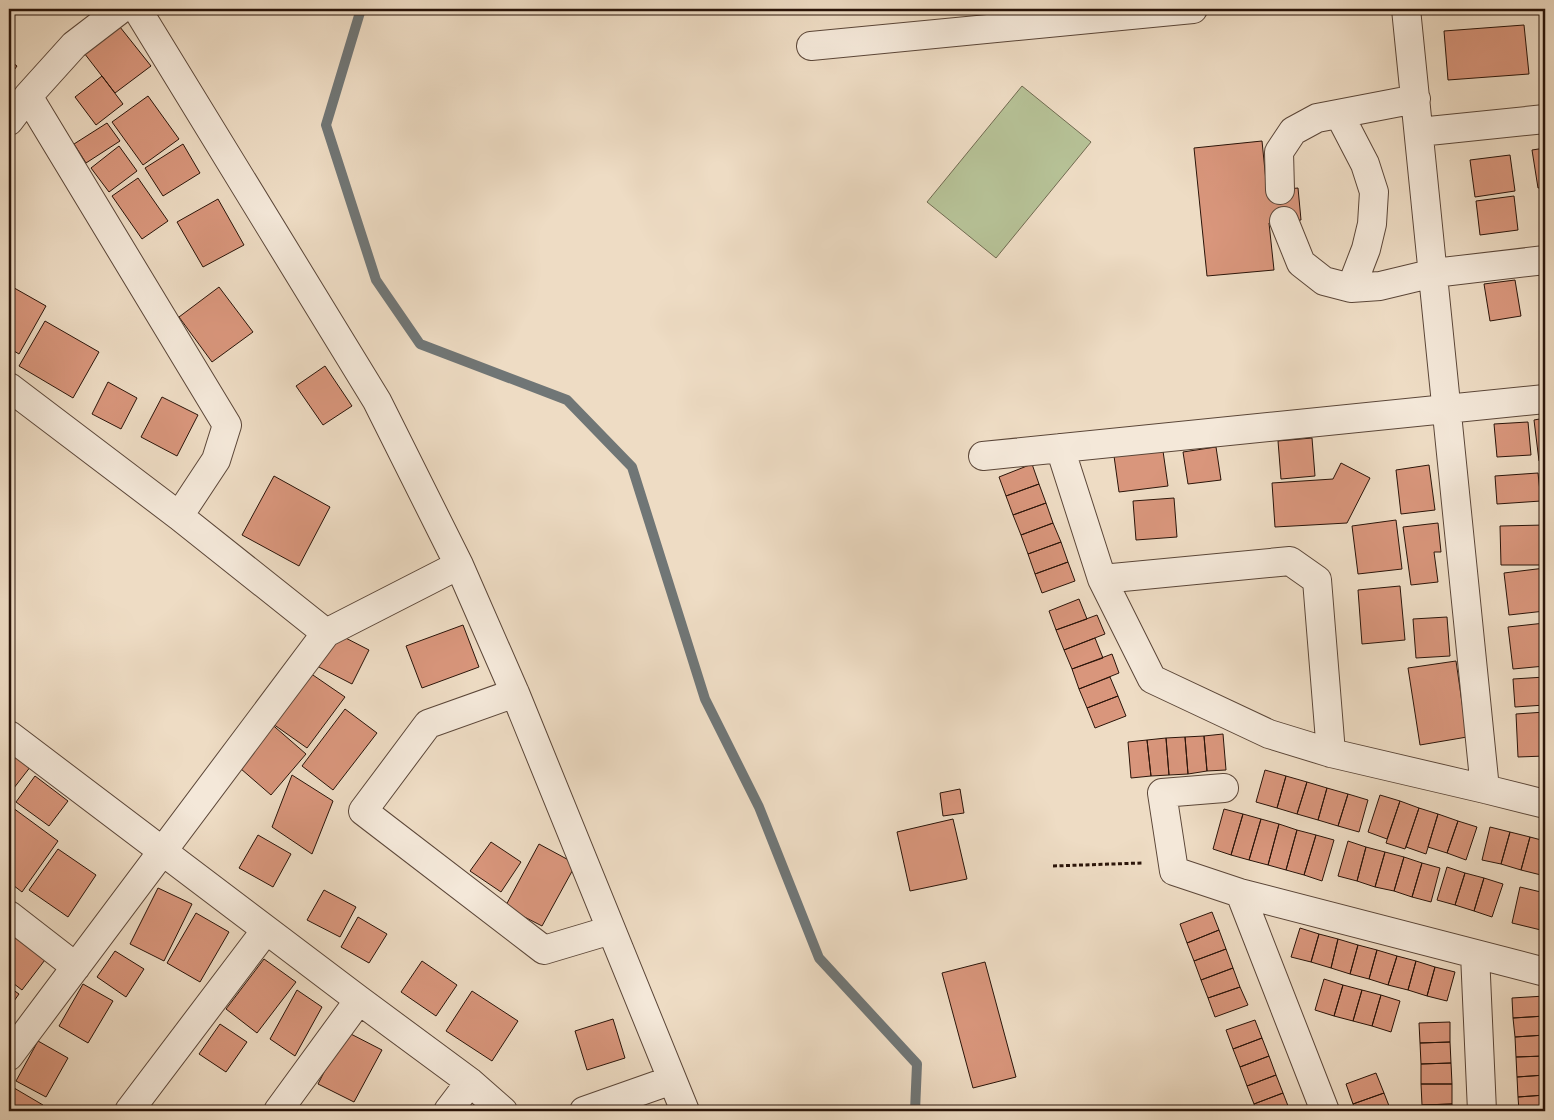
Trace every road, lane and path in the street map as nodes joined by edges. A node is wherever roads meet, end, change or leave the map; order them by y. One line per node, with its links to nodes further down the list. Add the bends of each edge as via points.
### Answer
1 (121, 9): 6 (street, via 74,45)
2 (137, 9): 23 (street, via 377,401)
3 (1193, 9): 5 (street)
4 (1406, 9): 7 (street)
5 (811, 46)
6 (28, 96): 10 (street); 22 (street, via 227,425 216,460)
7 (1416, 99): 8 (street); 11 (street)
8 (1339, 114): 12 (street, via 1317,118 1293,131 1279,152); 16 (street, via 1366,164 1374,192 1372,224)
9 (1545, 119): 11 (street)
10 (9, 121)
11 (1419, 132): 15 (street)
12 (1280, 190)
13 (1284, 221): 16 (street, via 1301,263 1324,281)
14 (1545, 260): 15 (street)
15 (1434, 273): 16 (street, via 1380,286); 19 (street)
16 (1351, 288)
17 (9, 387): 22 (street)
18 (1545, 399): 19 (street)
19 (1447, 409): 20 (street); 30 (street)
20 (1060, 448): 21 (street); 24 (street)
21 (983, 456)
22 (179, 516): 25 (street)
23 (459, 565): 25 (street); 26 (street)
24 (1102, 579): 28 (street, via 1152,680 1269,734); 28 (street, via 1290,561 1317,580)
25 (326, 633): 32 (street)
26 (515, 693): 38 (street); 38 (street, via 428,724 363,811 544,950)
27 (9, 735): 32 (street)
28 (1330, 753): 30 (street)
29 (1224, 788): 34 (street, via 1162,793)
30 (1485, 788): 31 (street)
31 (1545, 804)
32 (162, 852): 37 (street); 40 (street)
33 (1053, 866): 34 (path, via 1140,863)
34 (1174, 871): 35 (street)
35 (1240, 893): 39 (street); 52 (street)
36 (9, 915): 40 (street)
37 (266, 930): 42 (street); 46 (street)
38 (612, 930): 44 (street)
39 (1475, 954): 41 (street); 53 (street)
40 (76, 967): 43 (street)
41 (1545, 972)
42 (359, 1000): 45 (street); 47 (street)
43 (9, 1056)
44 (672, 1080): 50 (street); 51 (street)
45 (470, 1082): 48 (street); 49 (street)
46 (129, 1111)
47 (278, 1111)
48 (448, 1111)
49 (502, 1111)
50 (584, 1111)
51 (685, 1111)
52 (1325, 1111)
53 (1482, 1111)

